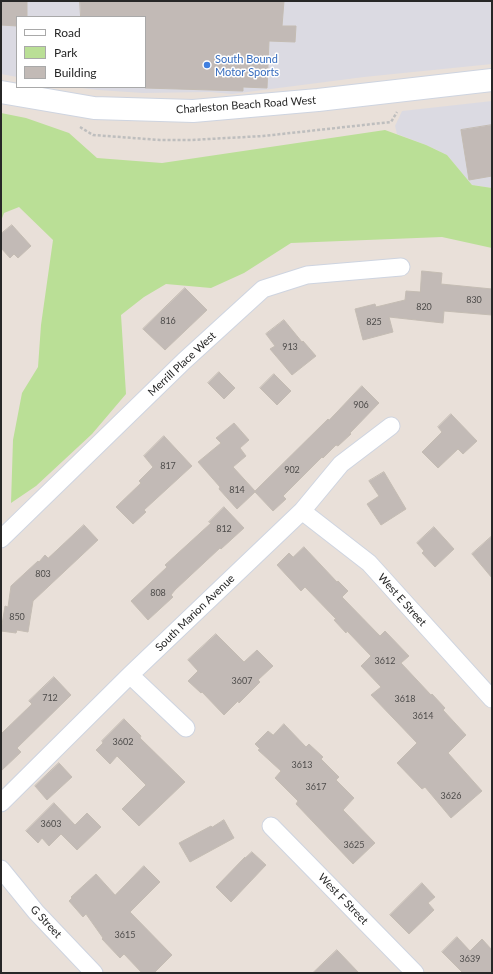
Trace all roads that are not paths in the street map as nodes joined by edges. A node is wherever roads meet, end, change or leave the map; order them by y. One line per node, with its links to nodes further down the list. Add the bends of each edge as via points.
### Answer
1 (492, 80): 2 (main road, Charleston Beach Road West, via 193,111 94,108)
2 (1, 92)
3 (400, 267): 6 (street, Merrill Place West, via 306,275 263,289 184,361)
4 (391, 426): 5 (street, South Marion Avenue, via 341,464)
5 (302, 511): 7 (street, South Marion Avenue); 8 (street, West E Street, via 369,563)
6 (1, 539)
7 (130, 675): 9 (street); 10 (street, South Marion Avenue)
8 (492, 699)
9 (186, 728)
10 (1, 803)
11 (271, 826): 14 (street, West F Street)
12 (1, 869): 13 (street, G Street, via 36,912)
13 (94, 973)
14 (415, 973)

